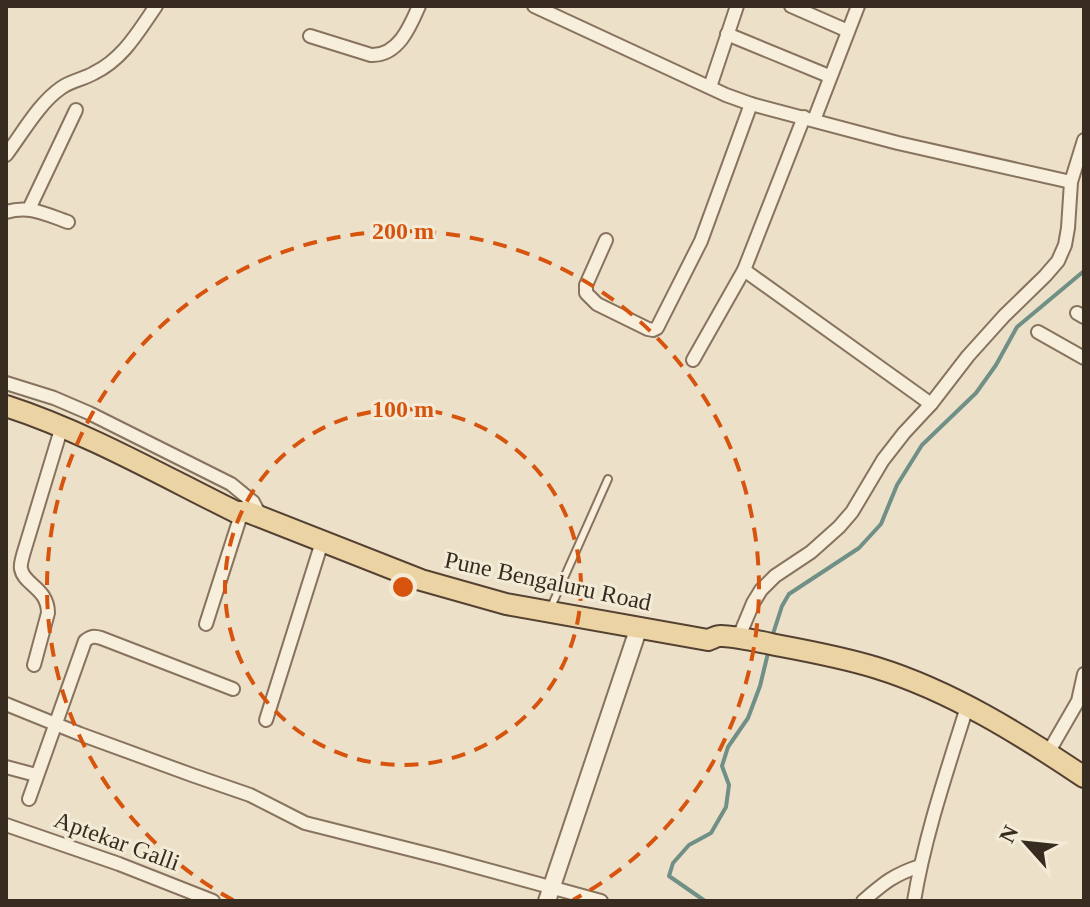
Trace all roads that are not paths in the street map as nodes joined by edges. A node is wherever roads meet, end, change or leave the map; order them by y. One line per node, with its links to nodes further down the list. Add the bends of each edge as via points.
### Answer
1 (156, 6): 16 (street, via 124,52 46,101)
2 (419, 6): 9 (street, via 401,41 379,55)
3 (534, 6): 11 (street)
4 (737, 6): 8 (street)
5 (791, 6): 7 (street)
6 (858, 6): 7 (street)
7 (848, 31): 10 (street)
8 (727, 34): 10 (street); 11 (street)
9 (310, 36)
10 (829, 76): 14 (street)
11 (710, 87): 12 (street)
12 (751, 104): 14 (street); 21 (street, via 701,241 657,328 648,329 597,304 586,293)
13 (76, 110): 18 (street)
14 (809, 118): 17 (street); 22 (street)
15 (1084, 140): 17 (street)
16 (6, 155)
17 (1071, 182): 28 (street, via 1068,228 1058,261 968,356)
18 (29, 209): 19 (street); 20 (street)
19 (6, 212)
20 (68, 222)
21 (606, 240)
22 (744, 270): 25 (street); 28 (street)
23 (1038, 332): 24 (street)
24 (1084, 358)
25 (693, 360)
26 (6, 383): 33 (street, via 89,413 231,484 253,502)
27 (6, 393): 33 (main road, via 75,417 242,502)
28 (931, 404): 38 (street, via 883,460 839,527 761,590)
29 (6, 406): 33 (main road, Pune Bengaluru Road, via 80,435)
30 (6, 416): 31 (street)
31 (59, 436): 33 (street, via 223,516); 41 (street, via 21,569 48,605)
32 (608, 479): 35 (lane)
33 (249, 517): 34 (main road, Pune Bengaluru Road); 36 (street)
34 (322, 542): 35 (main road, Pune Bengaluru Road, via 421,580); 46 (street)
35 (550, 611): 37 (main road, Pune Bengaluru Road)
36 (206, 624)
37 (639, 627): 39 (main road, Pune Bengaluru Road); 56 (street)
38 (738, 639): 39 (main road, Pune Bengaluru Road); 40 (main road, Pune Bengaluru Road)
39 (708, 640): 40 (main road, via 719,648)
40 (756, 648): 45 (main road, Pune Bengaluru Road, via 843,658 911,680)
41 (34, 665)
42 (1084, 674): 48 (street, via 1078,701)
43 (233, 689): 47 (street, via 94,636 85,641)
44 (6, 704): 47 (street)
45 (966, 712): 48 (main road, Pune Bengaluru Road); 52 (main road); 55 (street)
46 (266, 720)
47 (56, 724): 50 (street); 56 (street, via 250,795 305,823 444,858)
48 (1048, 753): 51 (main road, Pune Bengaluru Road)
49 (6, 767): 50 (street)
50 (36, 775): 53 (street)
51 (1084, 777)
52 (1084, 792)
53 (29, 799)
54 (6, 825): 57 (street, Aptekar Galli)
55 (920, 866): 59 (street, via 898,873); 60 (street)
56 (549, 894): 58 (street)
57 (213, 901)
58 (601, 901)
59 (863, 901)
60 (914, 901)

